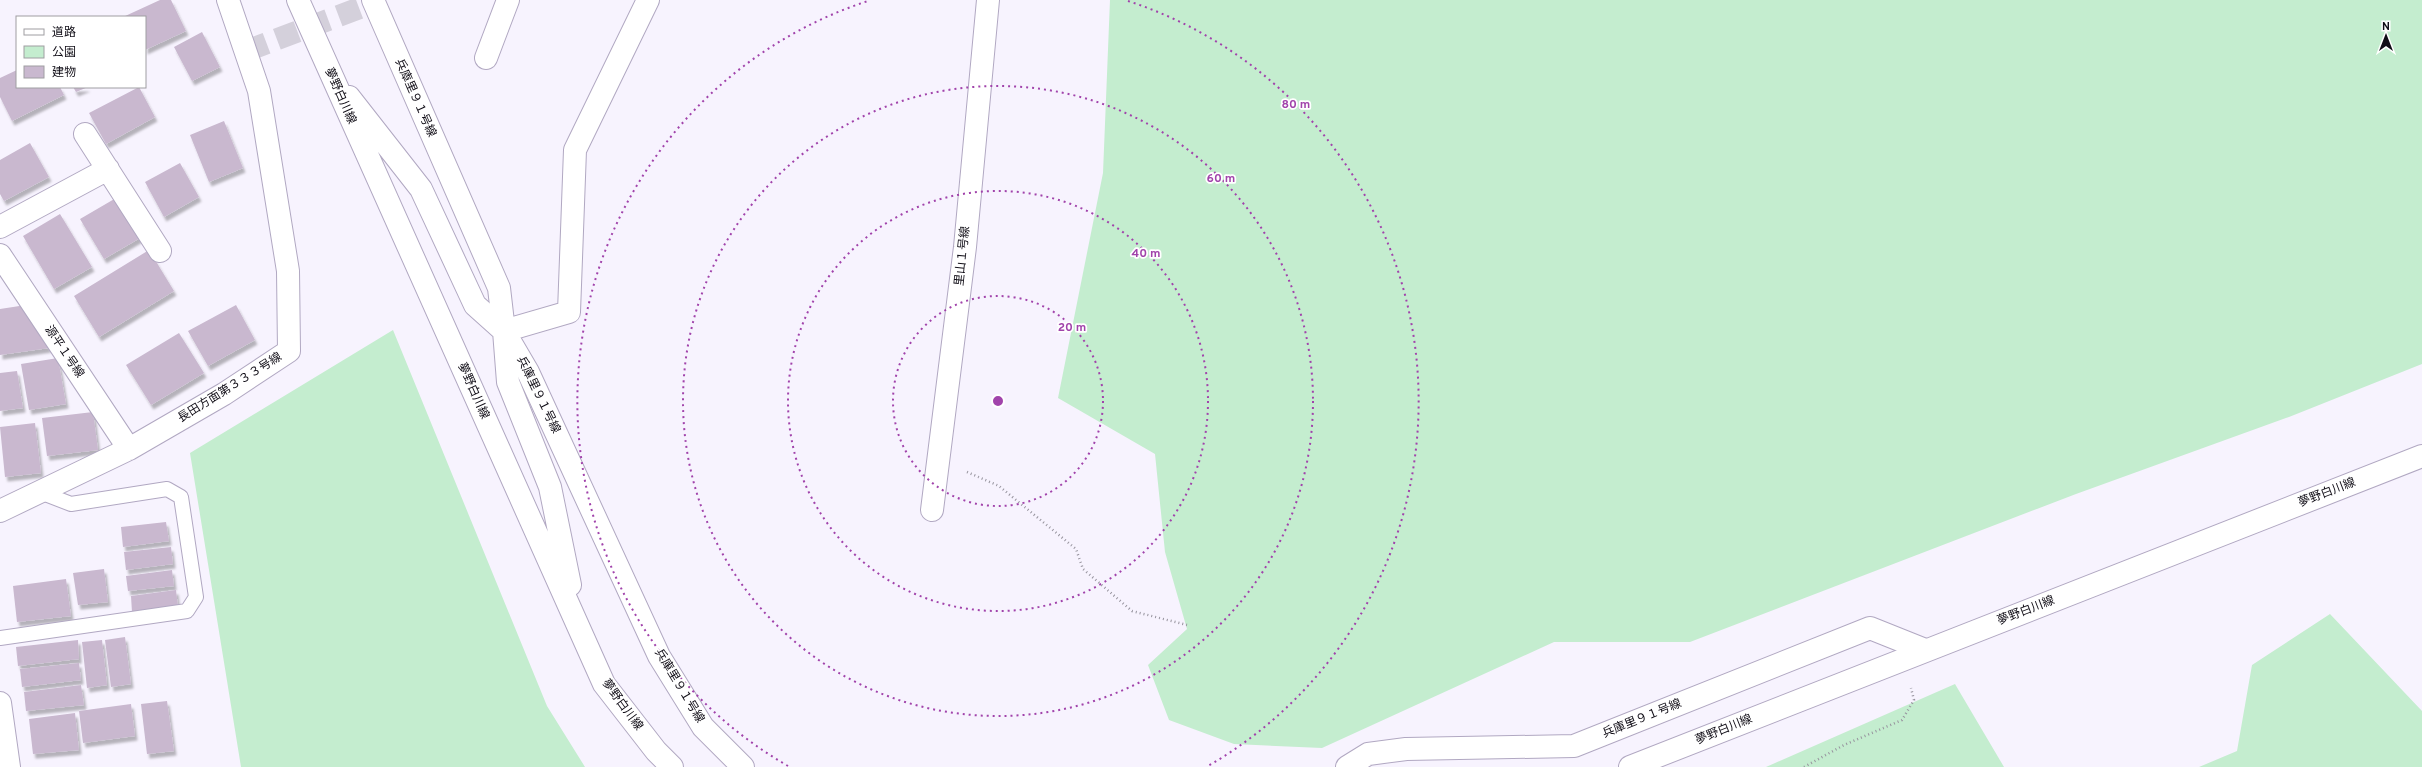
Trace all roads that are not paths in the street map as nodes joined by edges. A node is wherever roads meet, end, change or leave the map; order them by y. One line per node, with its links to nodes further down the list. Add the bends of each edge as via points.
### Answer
1 (228, 0): 15 (street, 長田方面第３３３号線, via 259,91 288,271 290,351 224,394)
2 (298, 0): 8 (street, 夢野白川線)
3 (508, 0): 7 (street)
4 (648, 0): 14 (street, via 575,150 569,312)
5 (988, 0): 18 (street, 里山１号線, via 965,247)
6 (373, 2): 14 (street, 兵庫里９１号線, via 499,288)
7 (486, 58)
8 (329, 71): 14 (street, via 421,188 475,305); 20 (street, 夢野白川線)
9 (85, 134): 10 (street)
10 (108, 169): 11 (street); 12 (street)
11 (0, 227)
12 (160, 251)
13 (0, 255): 15 (street, 源平１号線)
14 (504, 331): 20 (street, via 508,382 550,487); 26 (street, 兵庫里９１号線, via 528,372 659,656 703,727)
15 (129, 449): 17 (street, 長田方面第３３３号線)
16 (2422, 456): 22 (street, 夢野白川線)
17 (40, 492): 19 (street, 長田方面第３３３号線); 21 (lane, via 71,504 167,489 181,497 196,597 187,611)
18 (932, 510)
19 (0, 511)
20 (578, 624): 25 (street, 夢野白川線, via 604,684 656,751)
21 (0, 638)
22 (1925, 650): 27 (street, 兵庫里９１号線, via 1870,628 1574,746 1406,749 1368,754); 28 (street, 夢野白川線)
23 (0, 703): 24 (street)
24 (9, 767)
25 (672, 767)
26 (743, 767)
27 (1347, 767)
28 (1630, 767)

